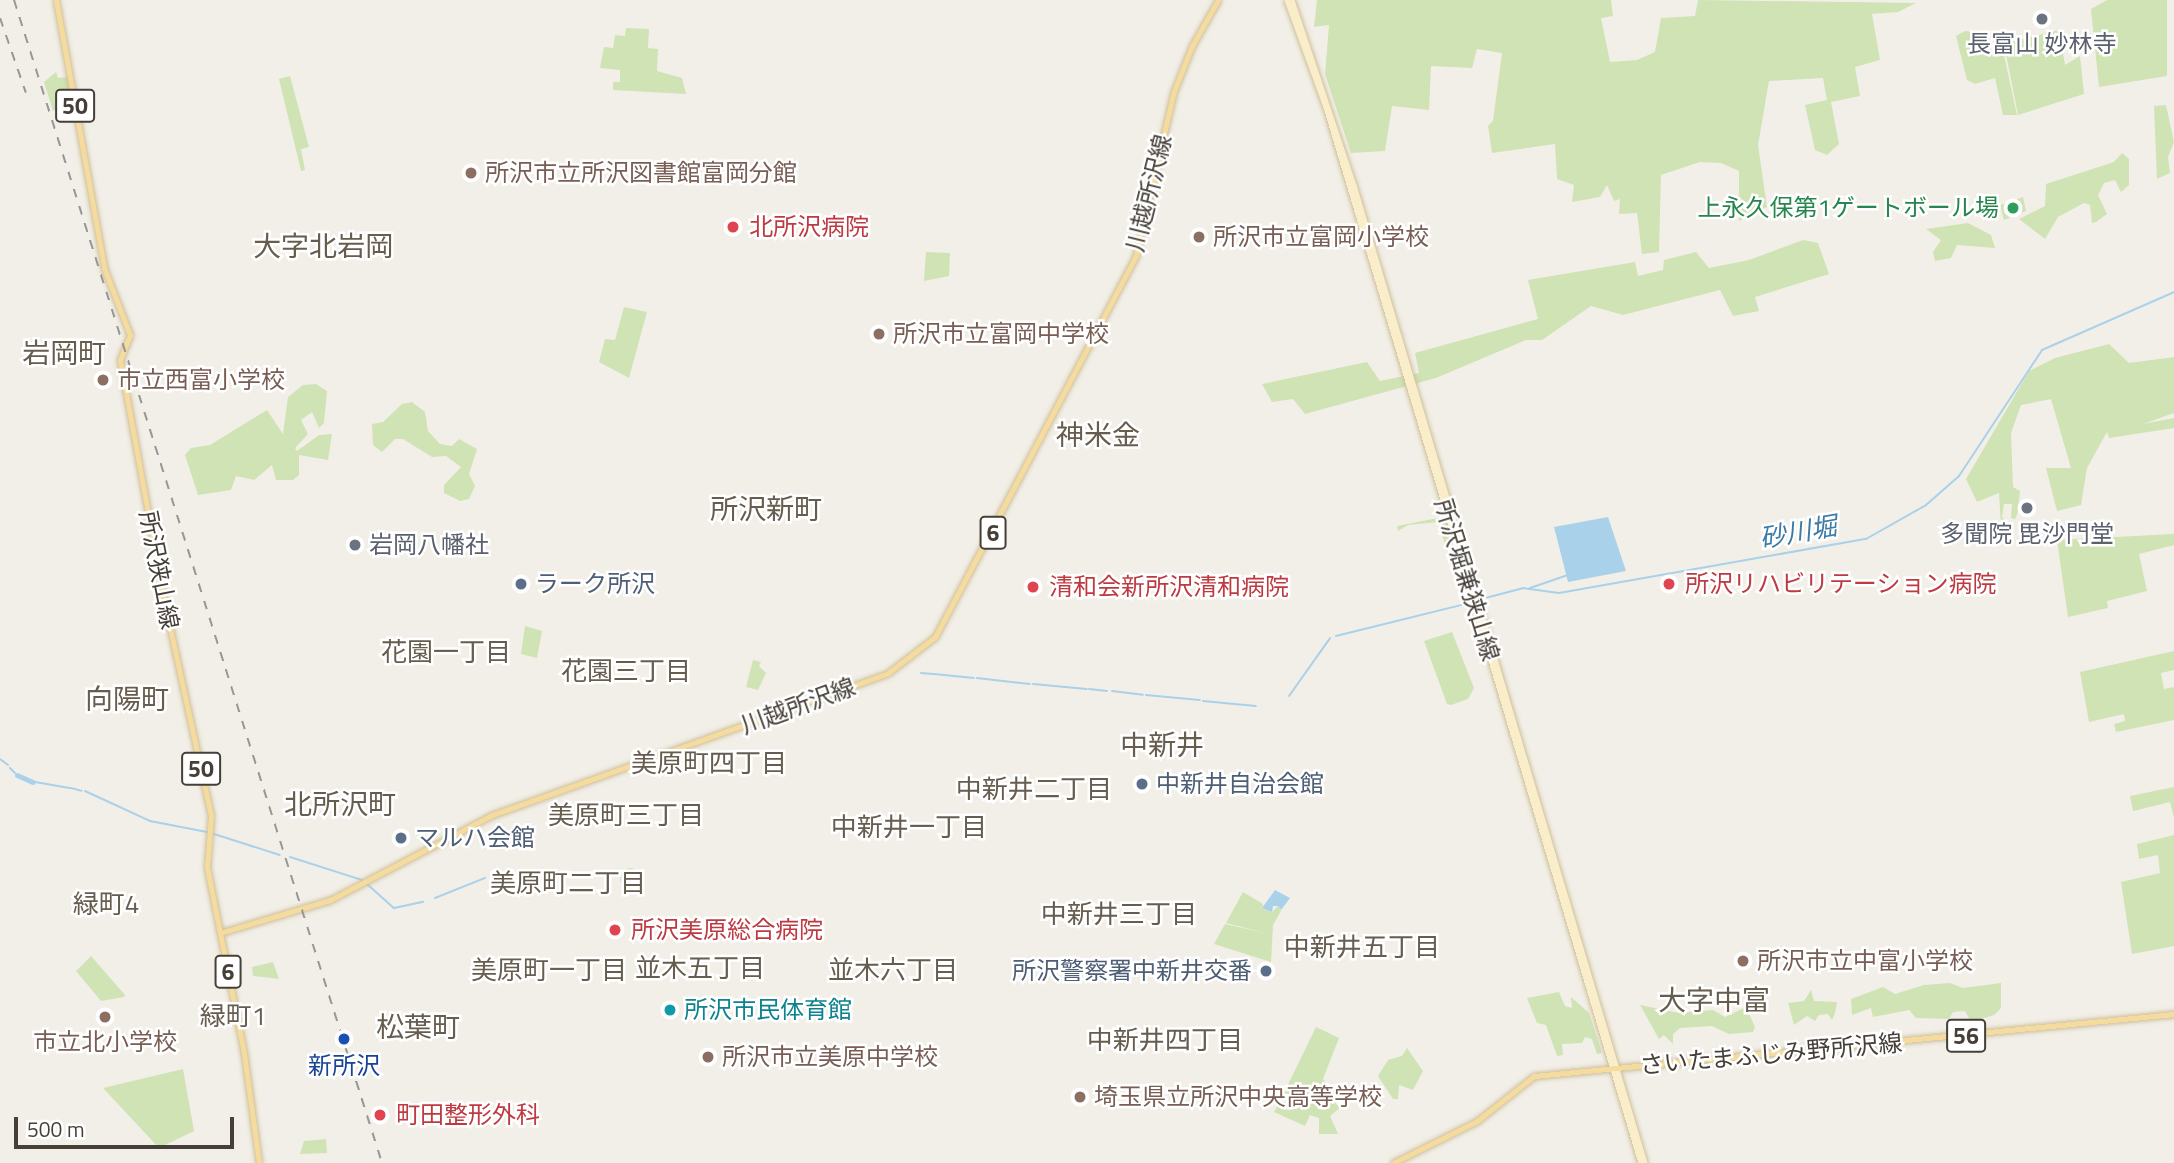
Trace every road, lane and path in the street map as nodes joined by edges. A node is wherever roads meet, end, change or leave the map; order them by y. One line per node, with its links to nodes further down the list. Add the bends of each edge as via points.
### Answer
1 (56, 0): 4 (main road, 所沢狭山線 / 50, via 105,274 130,335 120,360 211,816 207,867)
2 (1218, 0): 4 (main road, 川越所沢線 / 6, via 1174,91 1136,255 968,581 927,646 880,676 492,815 322,903)
3 (1289, 0): 6 (main road, 所沢堀兼狭山線, via 1335,121)
4 (219, 933): 7 (main road, 6, via 244,1053)
5 (2174, 1014): 6 (main road, さいたまふじみ野所沢線 / 56)
6 (1615, 1069): 8 (main road, さいたまふじみ野所沢線 / 56, via 1532,1077 1484,1116); 9 (main road, 所沢堀兼狭山線)
7 (259, 1163)
8 (1393, 1163)
9 (1643, 1163)

